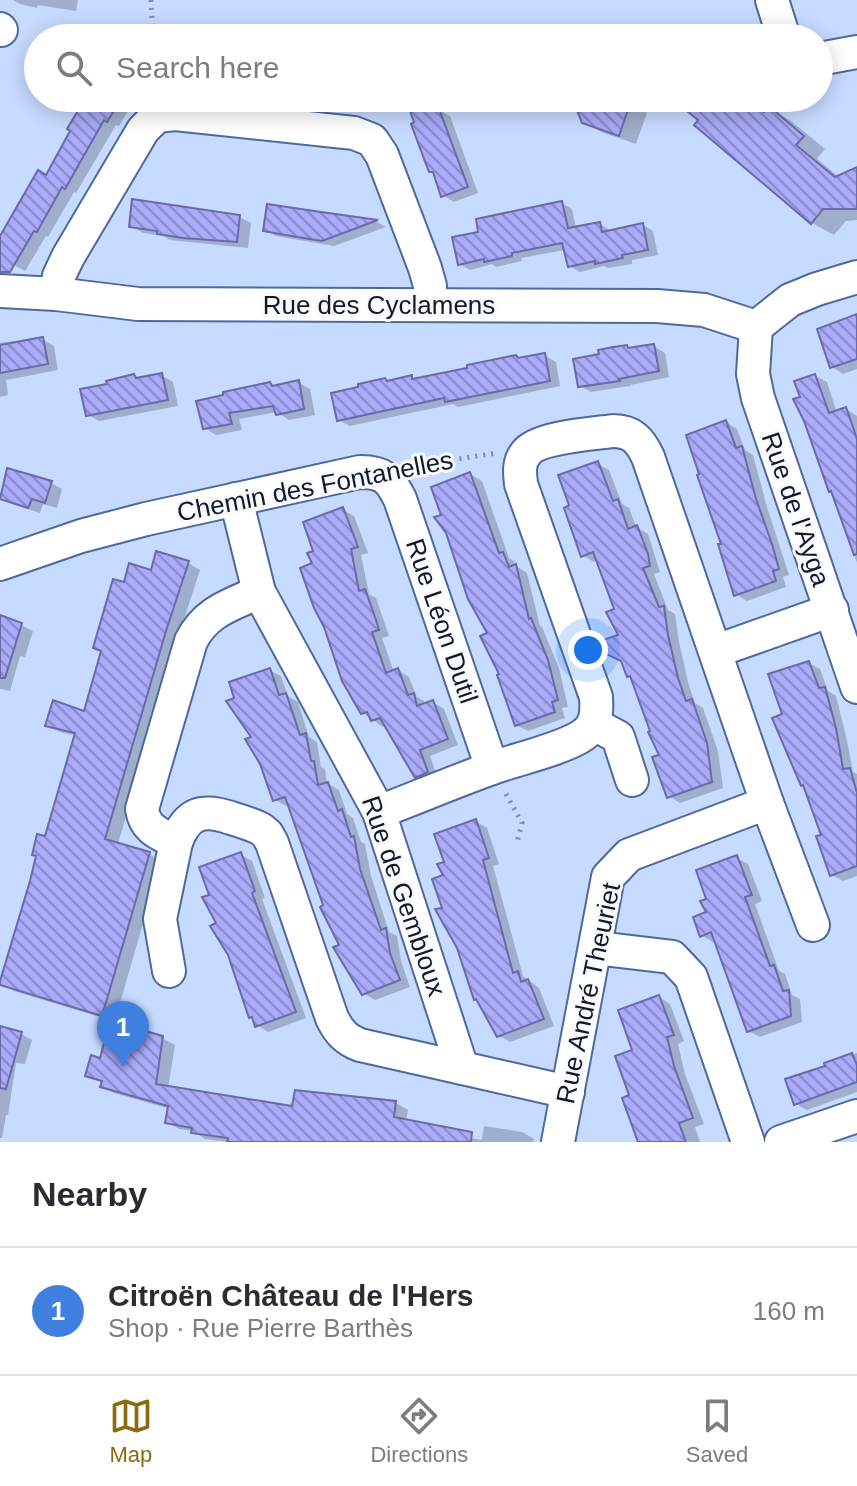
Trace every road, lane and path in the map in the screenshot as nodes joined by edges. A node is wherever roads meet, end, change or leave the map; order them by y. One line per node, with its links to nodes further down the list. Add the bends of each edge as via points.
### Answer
1 (151, 0): 3 (path)
2 (778, 1): 4 (street)
3 (152, 24)
4 (782, 24)
5 (857, 52): 6 (street)
6 (833, 56)
7 (857, 277): 11 (street, via 790,300)
8 (0, 291): 9 (street, Rue des Cyclamens)
9 (56, 294): 10 (street, Rue des Cyclamens, via 138,304); 10 (street, via 68,257 143,130 157,116 175,114 354,133 372,140 425,268)
10 (430, 305): 11 (street, Rue des Cyclamens, via 657,306 704,310)
11 (756, 327): 17 (street, Rue de l'Ayga, via 753,374 758,398)
12 (526, 453): 13 (path, Chemin des Fontanelles, via 409,466); 18 (street, via 546,442 613,431 633,435 648,457); 20 (street, via 519,469 521,484 596,697)
13 (385, 477): 14 (street, Chemin des Fontanelles, via 360,472); 21 (street, Rue Léon Dutil, via 400,499)
14 (236, 499): 15 (street, Chemin des Fontanelles, via 81,536); 16 (street, Rue de Gembloux)
15 (0, 564)
16 (259, 592): 24 (street, Rue de Gembloux); 25 (street, via 203,621 191,641 142,809 149,828)
17 (832, 610): 18 (street); 19 (street, Rue de l'Ayga)
18 (716, 651): 23 (street)
19 (857, 687)
20 (594, 724): 21 (street, via 569,742); 22 (street, via 618,737)
21 (492, 768): 24 (street); 26 (path, via 522,823)
22 (632, 780)
23 (767, 803): 27 (street); 28 (street, Rue André Theuriet, via 629,855 608,877)
24 (379, 812): 30 (street, Rue de Gembloux)
25 (176, 842): 29 (street, via 160,919); 30 (street, via 189,819 201,813 215,812 261,829 272,843 338,1031 360,1045)
26 (517, 842)
27 (813, 925)
28 (596, 948): 31 (street, Rue André Theuriet); 34 (street, via 672,957 691,977)
29 (169, 971)
30 (462, 1068): 31 (street)
31 (568, 1092): 33 (street, Rue André Theuriet)
32 (857, 1116): 35 (street)
33 (558, 1142)
34 (748, 1142)
35 (781, 1142)

